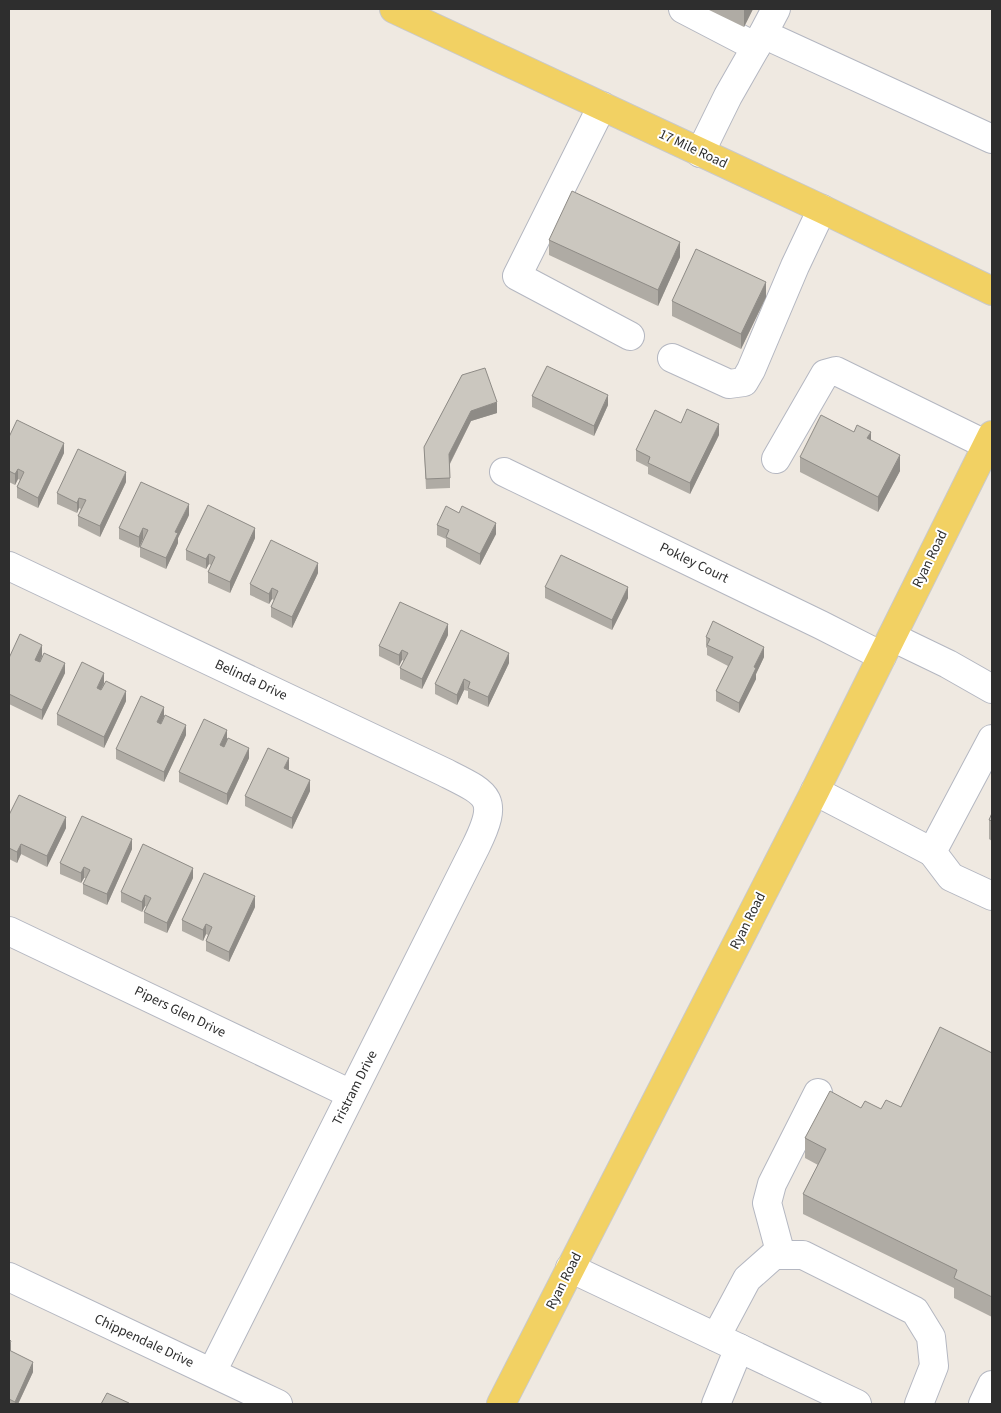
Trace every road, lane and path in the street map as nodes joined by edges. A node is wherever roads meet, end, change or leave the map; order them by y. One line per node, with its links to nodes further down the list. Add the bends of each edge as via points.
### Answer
1 (394, 9): 5 (main road, 17 Mile Road)
2 (683, 9): 4 (street)
3 (776, 9): 4 (street)
4 (760, 40): 6 (street); 7 (street)
5 (602, 106): 7 (main road, 17 Mile Road); 10 (street, via 517,276)
6 (992, 139)
7 (700, 153): 8 (main road, 17 Mile Road)
8 (822, 209): 9 (main road, 17 Mile Road); 11 (street, via 744,382 729,384)
9 (992, 291)
10 (630, 336)
11 (672, 358)
12 (990, 440): 13 (street, via 836,371 824,374); 16 (main road, Ryan Road)
13 (776, 459)
14 (504, 472): 16 (street, Pokley Court, via 820,624)
15 (9, 566): 20 (street, Belinda Drive, via 475,787)
16 (887, 647): 17 (street, Pokley Court, via 948,664); 19 (main road, Ryan Road)
17 (992, 689)
18 (992, 738): 21 (street)
19 (815, 791): 21 (street); 27 (main road, Ryan Road)
20 (488, 801): 25 (street, Tristram Drive, via 482,833)
21 (932, 852): 22 (street, via 950,877)
22 (992, 896)
23 (9, 931): 25 (street, Pipers Glen Drive)
24 (818, 1093): 26 (street, via 772,1184 767,1203)
25 (352, 1094): 30 (street, Tristram Drive)
26 (781, 1254): 29 (street, via 774,1255 747,1279); 36 (street, via 803,1255 914,1311 931,1337 934,1366)
27 (570, 1268): 29 (street); 33 (main road, Ryan Road)
28 (9, 1277): 30 (street, Chippendale Drive)
29 (727, 1343): 34 (street); 35 (street)
30 (212, 1372): 32 (street, Chippendale Drive)
31 (992, 1385): 37 (street)
32 (278, 1404)
33 (501, 1404)
34 (716, 1404)
35 (856, 1404)
36 (919, 1404)
37 (983, 1404)

